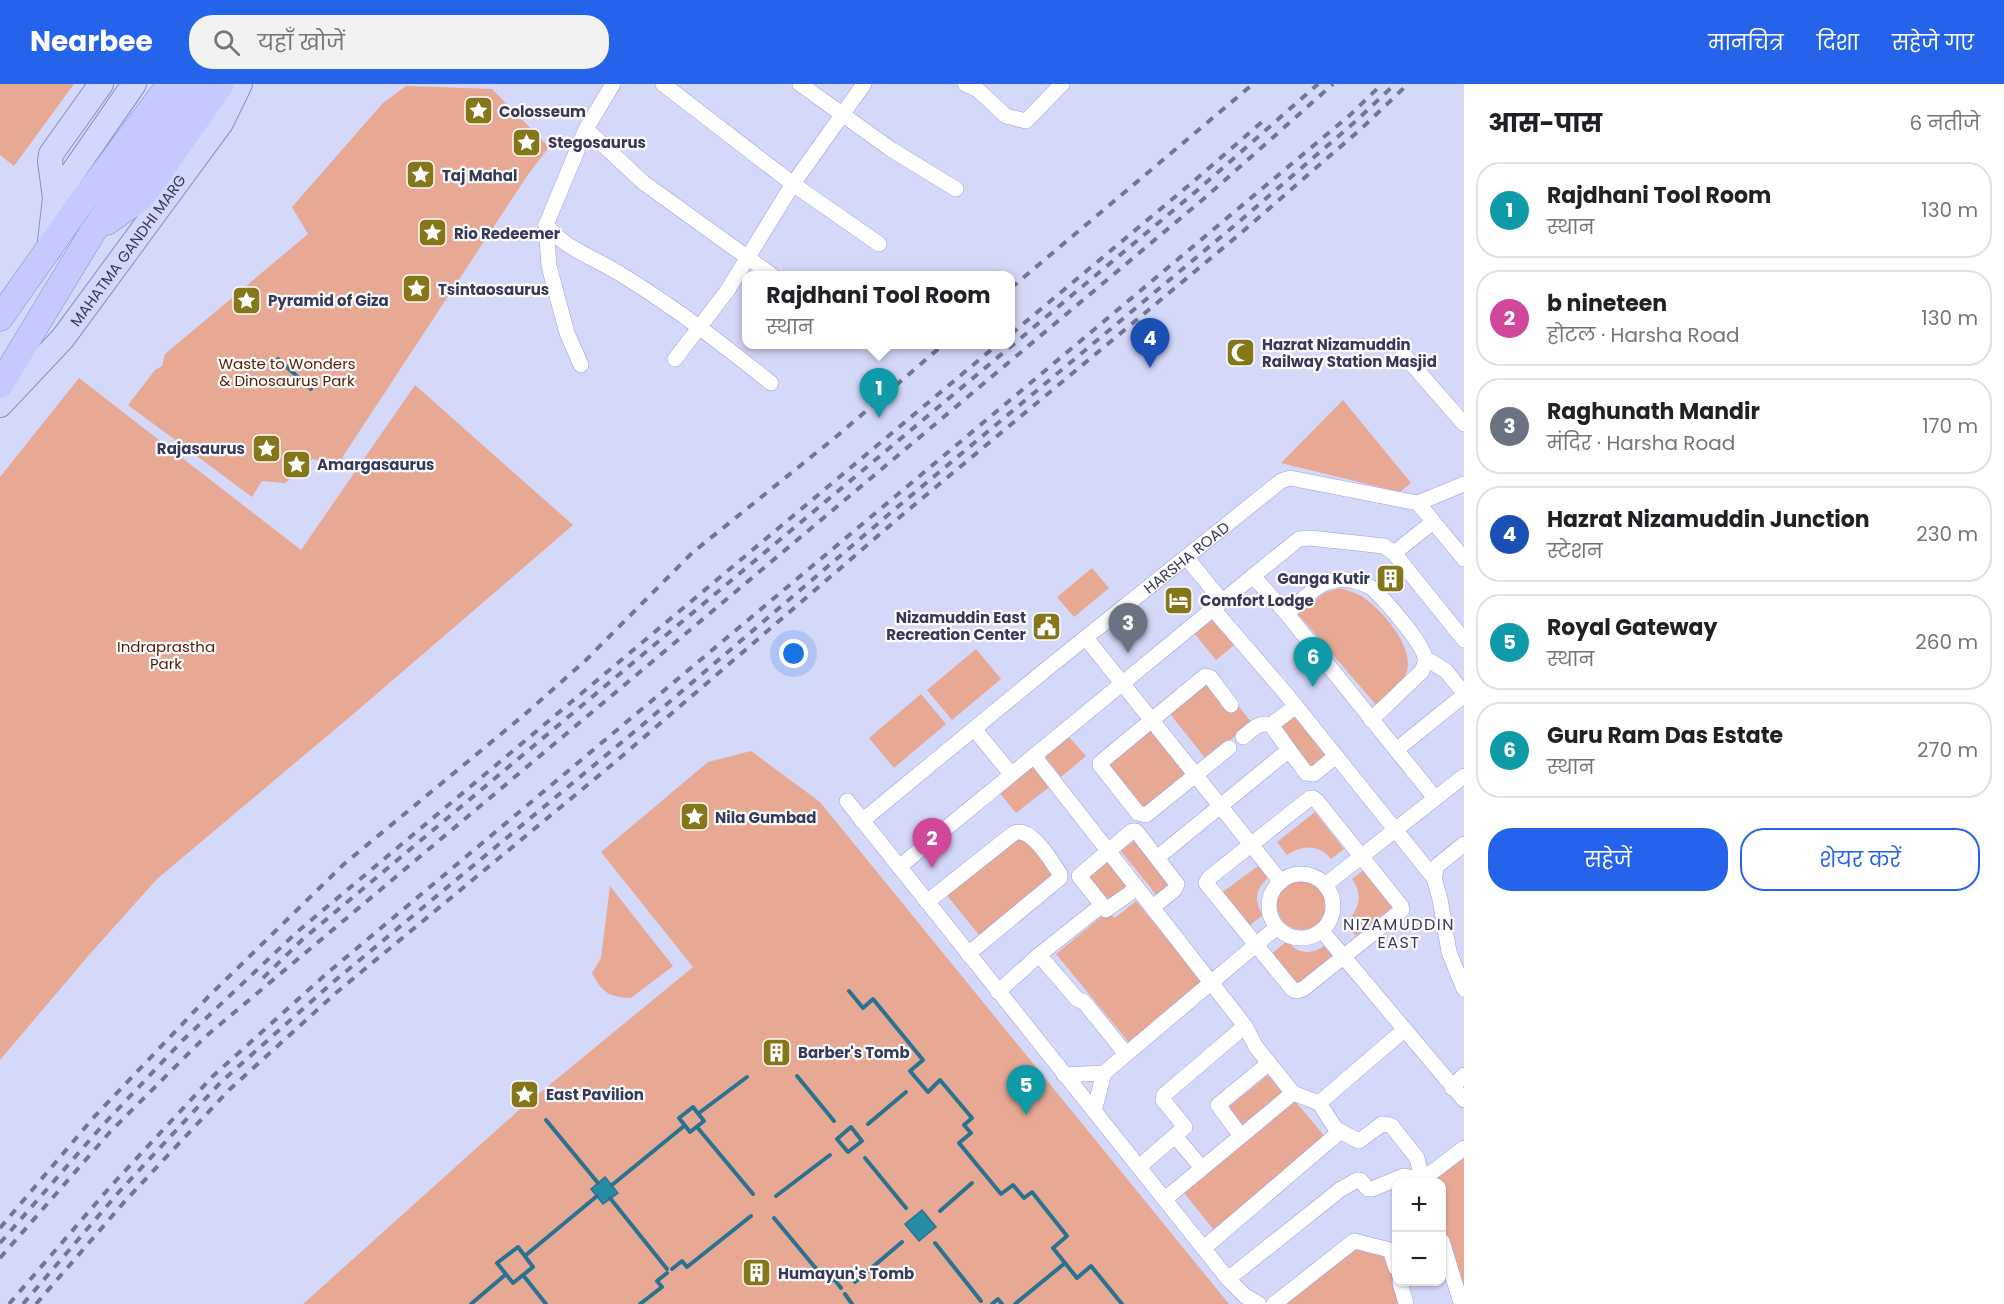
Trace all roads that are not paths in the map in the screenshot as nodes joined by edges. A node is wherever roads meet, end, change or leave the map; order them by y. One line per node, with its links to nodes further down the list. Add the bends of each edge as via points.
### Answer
1 (101, 84): 18 (main road, via 51,154)
2 (134, 84): 18 (main road)
3 (170, 84): 13 (highway)
4 (196, 84): 13 (highway)
5 (221, 84): 20 (highway, via 141,198)
6 (240, 84): 32 (main road, MAHATMA GANDHI MARG, via 221,123 63,338)
7 (614, 84): 15 (street)
8 (663, 84): 16 (street)
9 (800, 84): 14 (street)
10 (864, 84): 14 (street)
11 (1062, 84): 12 (street, via 1026,121 1006,116)
12 (974, 86)
13 (163, 111): 20 (highway); 22 (highway, via 78,207)
14 (841, 115): 16 (street); 17 (street)
15 (586, 129): 19 (street); 23 (street, via 644,183)
16 (793, 184): 21 (street); 23 (street)
17 (956, 189)
18 (55, 198): 22 (main road)
19 (546, 225): 26 (street, via 554,235); 29 (street, via 549,266 567,333)
20 (92, 233): 30 (highway)
21 (879, 244)
22 (49, 250): 25 (highway)
23 (747, 257): 24 (street); 26 (street, via 727,291)
24 (766, 271)
25 (0, 318)
26 (699, 325): 28 (street); 31 (street)
27 (1403, 354): 33 (street)
28 (675, 359)
29 (581, 365)
30 (4, 380)
31 (771, 383)
32 (0, 405)
33 (1464, 424)
34 (1464, 484): 35 (street)
35 (1418, 503): 36 (street); 38 (street, HARSHA ROAD, via 1290,478 1271,488)
36 (1433, 522): 37 (street); 39 (street)
37 (1394, 553): 40 (street, via 1384,546 1299,539); 44 (street)
38 (1186, 557): 41 (street); 43 (street, HARSHA ROAD)
39 (1464, 559)
40 (1253, 576): 41 (street); 42 (street)
41 (1217, 605): 46 (street); 49 (street)
42 (1287, 614): 45 (street, via 1306,596 1334,579 1364,584 1401,621); 50 (street)
43 (1086, 638): 46 (street); 53 (street, HARSHA ROAD)
44 (1464, 640)
45 (1425, 658): 47 (street, via 1446,671); 50 (street, via 1422,671)
46 (1122, 683): 51 (street); 58 (street)
47 (1464, 694): 57 (street)
48 (1231, 705): 51 (street, via 1208,675)
49 (1296, 706): 52 (street); 59 (street)
50 (1371, 720): 57 (street)
51 (1152, 721): 62 (street); 62 (street, via 1100,763 1138,813 1146,815)
52 (1271, 725): 54 (street, via 1258,725); 56 (street)
53 (975, 730): 61 (street); 67 (street, HARSHA ROAD)
54 (1243, 737)
55 (1229, 747): 62 (street)
56 (1287, 748): 59 (street, via 1310,775); 60 (street); 66 (street)
57 (1396, 750): 64 (street)
58 (1034, 756): 61 (street); 71 (street)
59 (1336, 756): 68 (street)
60 (1264, 763)
61 (1011, 774): 74 (street)
62 (1196, 776): 66 (street)
63 (1464, 776): 64 (street)
64 (1435, 798): 68 (street)
65 (847, 801): 67 (street)
66 (1219, 805): 70 (street); 73 (street)
67 (862, 821): 74 (street)
68 (1396, 830): 72 (street); 77 (street)
69 (1464, 844): 77 (street, via 1437,866)
70 (1251, 845): 72 (street, via 1313,798); 78 (street); 86 (street, via 1206,883)
71 (1109, 852): 73 (street, via 1134,830); 76 (street); 80 (street)
72 (1362, 856): 79 (street); 89 (street, via 1402,910)
73 (1158, 857): 83 (street, via 1177,886)
74 (899, 867): 81 (street)
75 (1060, 874): 76 (street, via 1072,879); 81 (street, via 1029,834 1019,831); 87 (street, via 1050,888)
76 (1079, 876): 82 (street)
77 (1434, 878): 91 (street, via 1449,952)
78 (1281, 882): 79 (street, via 1308,875); 84 (street, via 1270,899 1269,909)
79 (1325, 885): 85 (street, via 1333,904)
80 (1137, 888): 82 (street, via 1106,910); 83 (street)
81 (927, 902): 87 (street)
82 (1102, 905): 88 (street)
83 (1153, 907): 90 (street)
84 (1277, 927): 85 (street, via 1285,934 1304,938); 86 (street)
85 (1322, 931): 89 (street)
86 (1256, 946): 89 (street, via 1296,991); 90 (street)
87 (968, 954): 92 (street)
88 (1039, 955): 92 (street); 95 (street)
89 (1344, 956): 94 (street)
90 (1213, 983): 93 (street); 95 (street)
91 (1464, 989)
92 (998, 992): 98 (street)
93 (1245, 1026): 96 (street); 106 (street, via 1164,1095 1163,1100 1185,1127)
94 (1404, 1030): 100 (street); 103 (street)
95 (1126, 1054): 97 (street)
96 (1269, 1063): 101 (street); 107 (street, via 1218,1106)
97 (1104, 1073): 98 (street); 104 (street)
98 (1064, 1074): 104 (street)
99 (1464, 1075): 100 (street)
100 (1452, 1088): 102 (street)
101 (1293, 1093): 103 (street); 107 (street)
102 (1464, 1100)
103 (1319, 1103): 105 (street)
104 (1094, 1111): 109 (street)
105 (1336, 1129): 111 (street, via 1359,1141 1382,1124 1392,1125 1417,1158); 115 (street, via 1332,1139)
106 (1175, 1136): 109 (street); 110 (street)
107 (1241, 1136): 110 (street)
108 (1464, 1148): 112 (street)
109 (1139, 1167): 114 (street)
110 (1202, 1168): 114 (street)
111 (1422, 1178)
112 (1427, 1178)
113 (1392, 1181): 118 (street, via 1368,1189 1357,1180 1341,1189)
114 (1165, 1199): 115 (street)
115 (1204, 1248): 118 (street)
116 (1446, 1254): 120 (street)
117 (1392, 1256): 122 (street, via 1390,1250 1354,1241)
118 (1228, 1279): 121 (street)
119 (1401, 1286): 123 (street)
120 (1461, 1303)
121 (1260, 1304)
122 (1274, 1304)
123 (1406, 1304)

